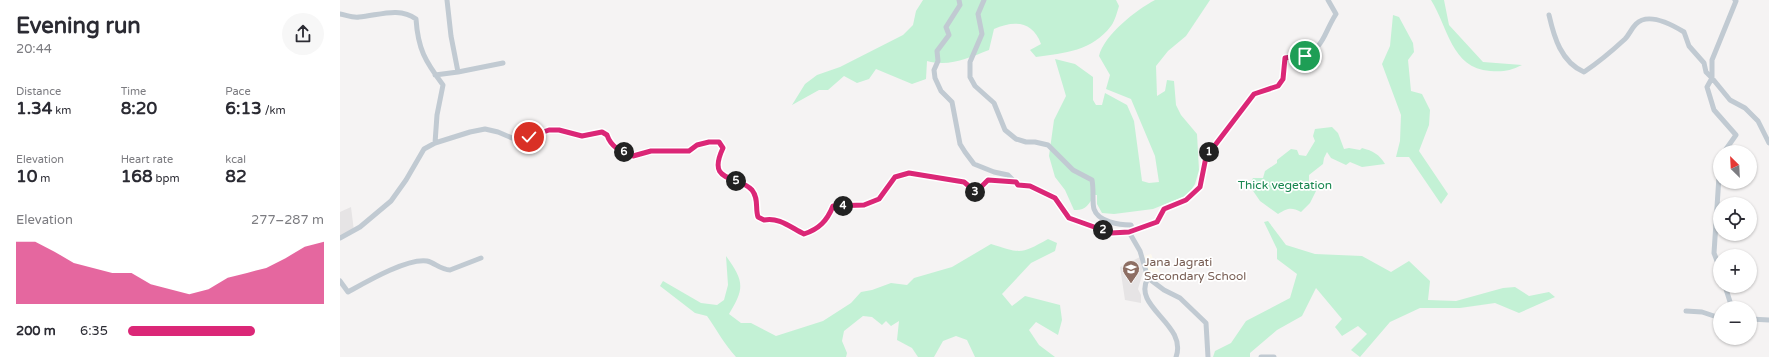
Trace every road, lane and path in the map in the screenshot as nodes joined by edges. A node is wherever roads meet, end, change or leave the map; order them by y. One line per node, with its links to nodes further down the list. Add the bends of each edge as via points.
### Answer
1 (447, 0): 9 (street)
2 (959, 0): 15 (street, via 960,5 946,27 949,35 937,51 935,78 941,91 952,102 960,144 974,164 994,172 1008,174)
3 (984, 0): 17 (street, via 978,14 982,34 970,62 970,77 975,86 994,103 1005,130 1016,139 1048,145 1073,170 1092,180 1095,191 1094,209 1099,216 1118,224 1130,225)
4 (1328, 0): 17 (street, via 1336,14 1317,50 1299,58 1285,58 1283,79 1278,86 1254,94 1206,157 1200,187 1186,200 1164,209 1157,222)
5 (1735, 0): 11 (street, via 1712,60)
6 (340, 14): 10 (street, via 357,18 384,12 410,14 416,19 418,42)
7 (1549, 15): 11 (street, via 1555,39 1562,53 1584,72 1627,37 1636,24 1652,18 1684,32 1689,46 1704,63 1706,72)
8 (503, 62): 9 (street)
9 (458, 72): 10 (street)
10 (435, 75): 12 (street, via 442,85)
11 (1712, 78): 13 (street, via 1730,100 1745,108 1758,121); 14 (street, via 1707,87 1714,110 1736,135)
12 (435, 143): 15 (street, via 485,130 503,133 512,138 529,137 549,130 582,136 602,132 615,147 633,156 651,151 689,151 697,145 719,142 723,148 718,159 719,170 727,178 747,186 753,192 758,217 764,220 778,220 804,234 824,223 833,206 864,205 879,199 895,177 909,173 964,182 976,192 988,180); 18 (street, via 424,149 391,201 360,227)
13 (1769, 143)
14 (1729, 145)
15 (1016, 182): 17 (street, via 1018,185 1030,186 1055,198 1069,218 1111,233)
16 (1718, 189): 19 (street)
17 (1133, 231): 21 (street)
18 (340, 238)
19 (1714, 249)
20 (481, 258): 22 (street, via 450,270 426,261 416,262 380,275 348,292)
21 (1148, 278): 27 (street, via 1144,292 1178,342); 28 (street, via 1180,298 1206,322)
22 (340, 282)
23 (1686, 311): 24 (street)
24 (1713, 316)
25 (1757, 319): 26 (street)
26 (1769, 320)
27 (1176, 357)
28 (1208, 357)
29 (1261, 357): 30 (street)
30 (1274, 357)

